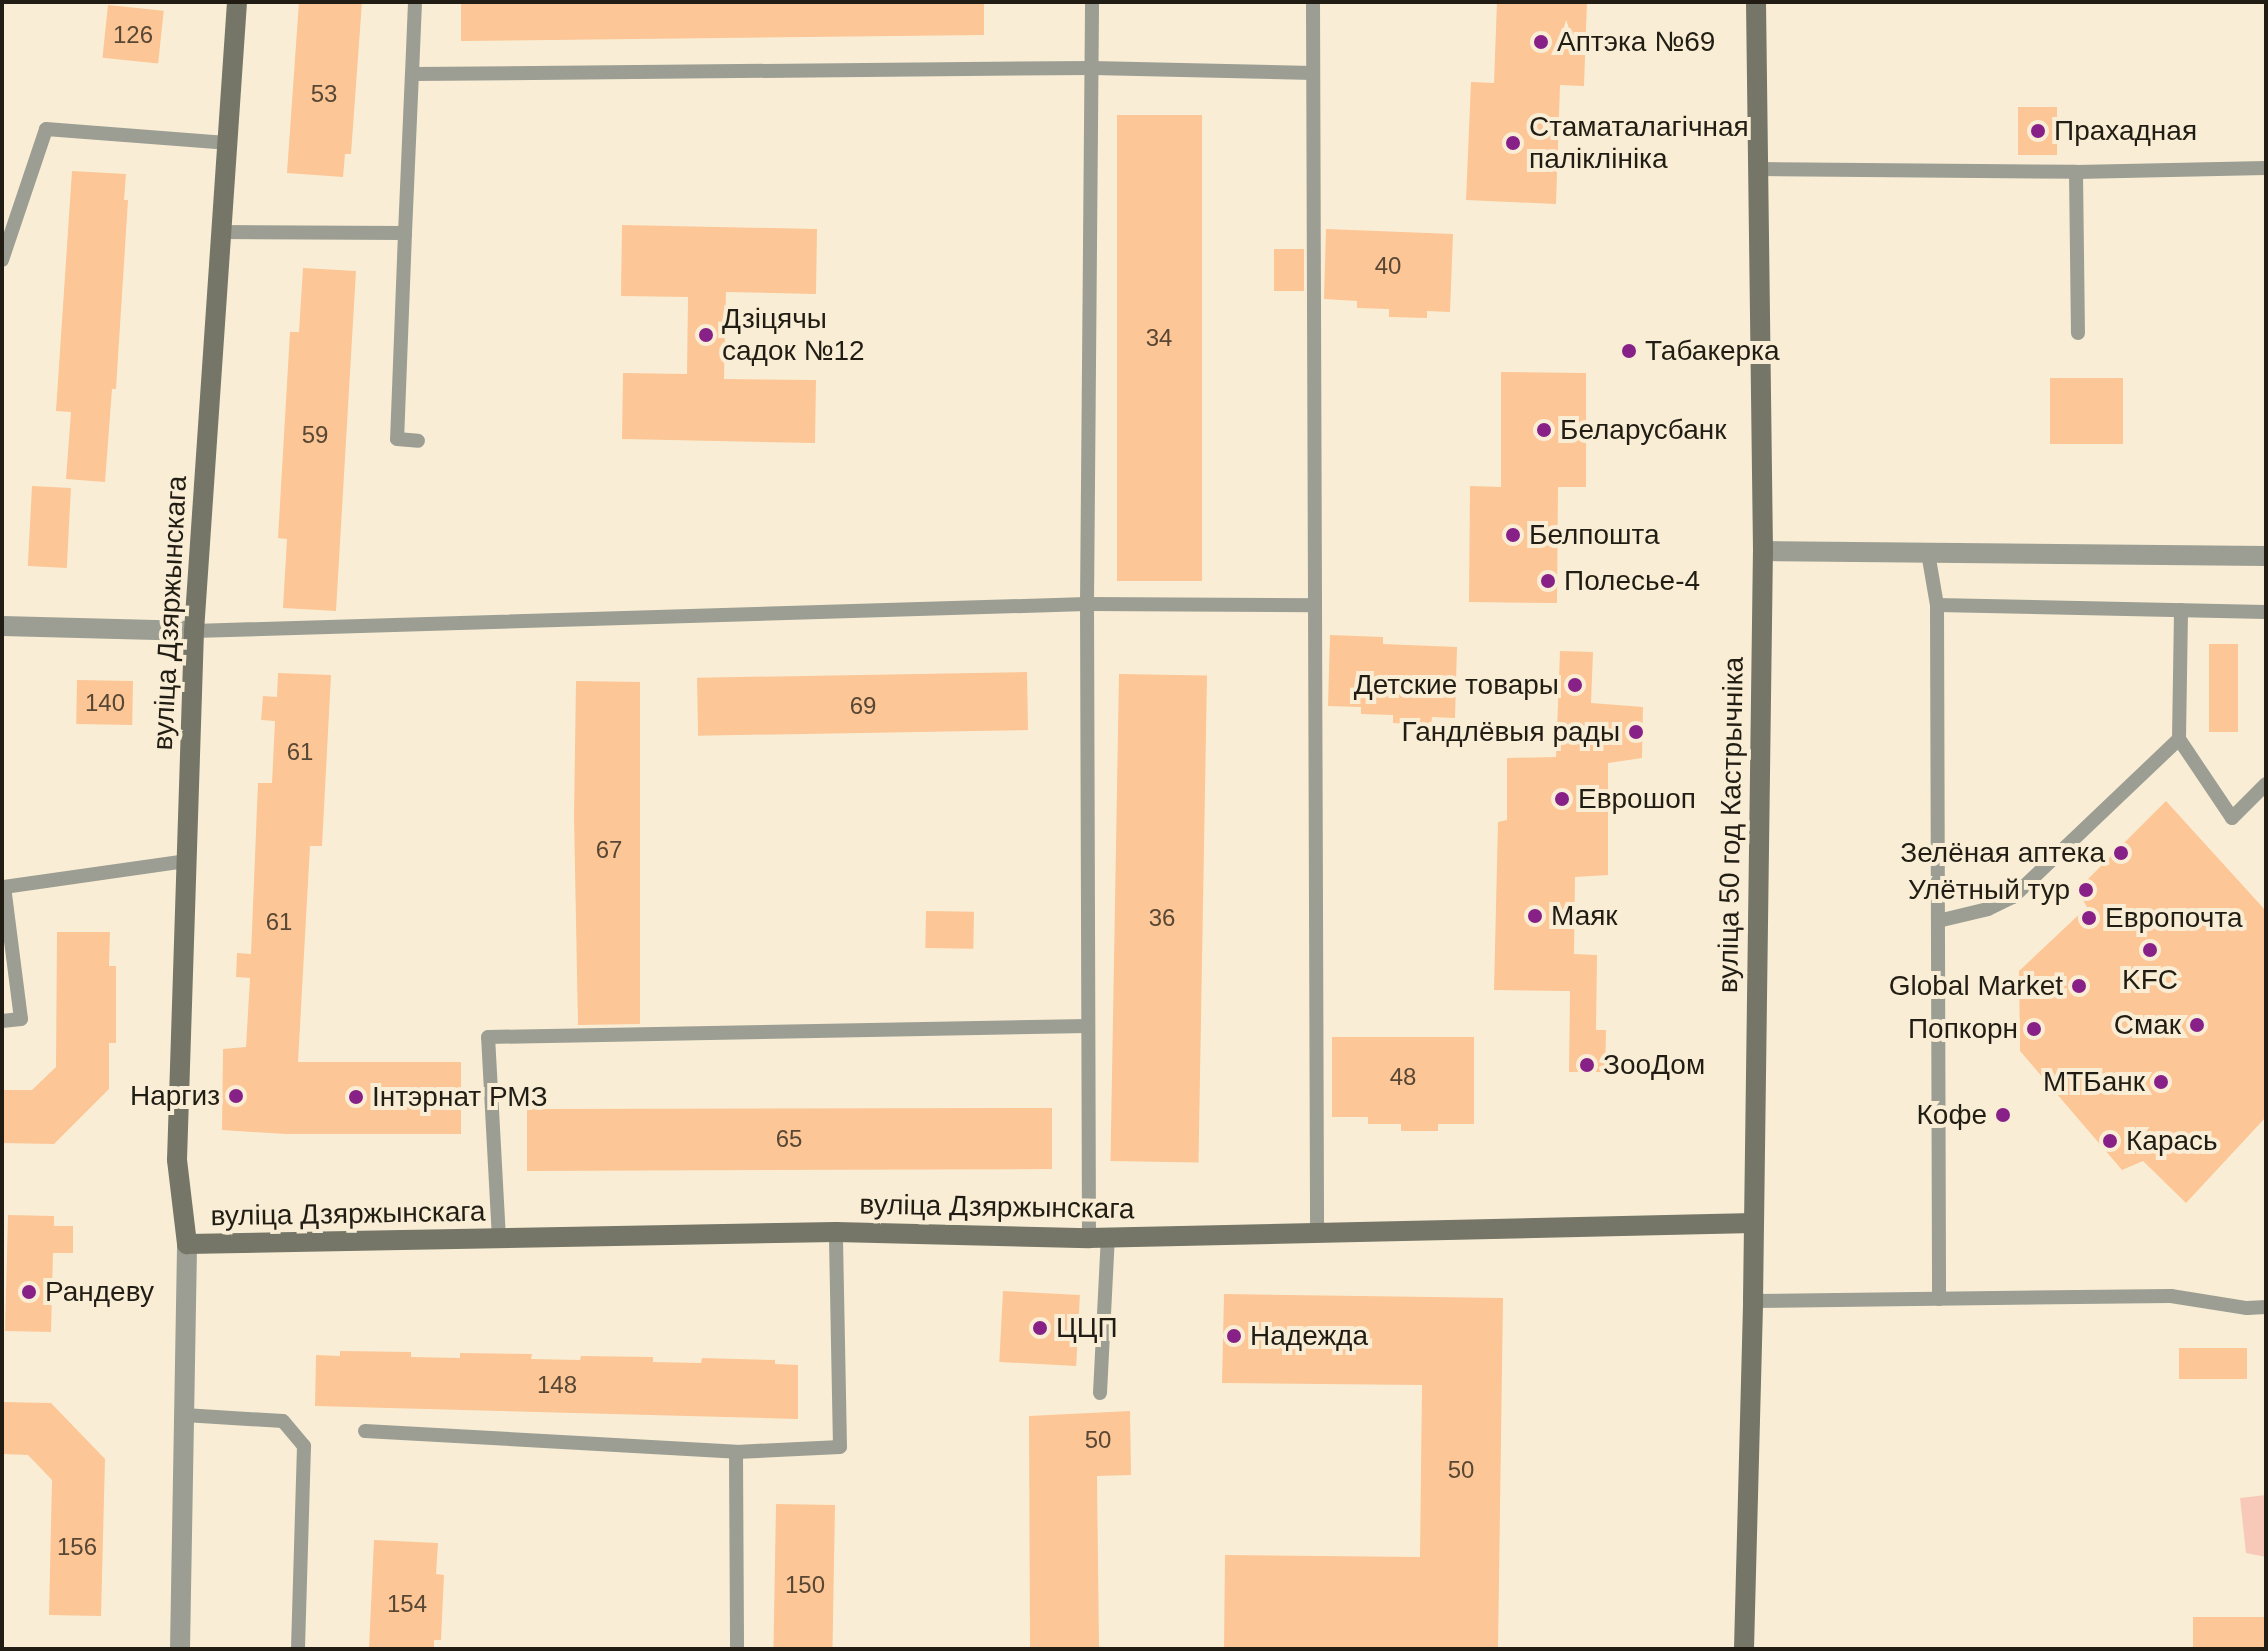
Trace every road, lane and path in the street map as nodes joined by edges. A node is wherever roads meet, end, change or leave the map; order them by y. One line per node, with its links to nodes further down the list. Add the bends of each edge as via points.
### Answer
1 (237, 2): 9 (street, вуліца Дзяржынскага)
2 (415, 2): 8 (lane)
3 (1092, 2): 6 (lane)
4 (1313, 2): 7 (lane)
5 (1756, 2): 11 (street, вуліца 50 год Кастрычніка)
6 (1092, 68): 7 (lane); 8 (lane); 21 (lane)
7 (1313, 73): 22 (lane)
8 (412, 74): 14 (lane)
9 (229, 143): 13 (street, вуліца Дзяржынскага); 15 (lane, via 46,129)
10 (2266, 168): 12 (lane)
11 (1759, 169): 12 (lane); 18 (street, вуліца 50 год Кастрычніка)
12 (2076, 172): 16 (lane)
13 (222, 232): 14 (lane); 27 (street, вуліца Дзяржынскага)
14 (405, 233): 17 (lane, via 397,439)
15 (2, 260)
16 (2078, 333)
17 (418, 441)
18 (1763, 551): 19 (street); 34 (street, вуліца 50 год Кастрычніка)
19 (1928, 553): 20 (street); 23 (lane)
20 (2266, 556)
21 (1087, 604): 22 (lane); 27 (lane); 33 (lane)
22 (1314, 605): 36 (lane)
23 (1937, 605): 24 (lane); 31 (lane)
24 (2181, 610): 25 (lane); 28 (lane)
25 (2266, 612)
26 (2, 626): 27 (street)
27 (194, 631): 30 (street, вуліца Дзяржынскага)
28 (2179, 739): 29 (lane, via 2232,818); 31 (lane, via 2013,897)
29 (2266, 784)
30 (187, 861): 32 (lane, via 4,887 21,1019); 39 (street, вуліца Дзяржынскага, via 177,1160)
31 (1938, 921): 40 (lane)
32 (2, 1021)
33 (1088, 1026): 37 (lane); 38 (lane, via 488,1037)
34 (1754, 1223): 36 (street, вуліца Дзяржынскага); 41 (street, вуліца 50 год Кастрычніка)
35 (836, 1232): 37 (street, вуліца Дзяржынскага); 38 (street, вуліца Дзяржынскага); 46 (lane, via 840,1447)
36 (1317, 1234): 37 (street, вуліца Дзяржынскага)
37 (1098, 1237): 43 (lane)
38 (499, 1239): 39 (street, вуліца Дзяржынскага)
39 (187, 1244): 44 (street)
40 (1939, 1299): 41 (lane); 42 (lane, via 2171,1296)
41 (1753, 1301): 50 (street, вуліца 50 год Кастрычніка)
42 (2266, 1307)
43 (1100, 1393)
44 (184, 1415): 47 (street); 48 (lane, via 283,1421 304,1446)
45 (365, 1431): 46 (lane)
46 (736, 1452): 49 (lane)
47 (180, 1649)
48 (298, 1649)
49 (737, 1649)
50 (1744, 1649)

